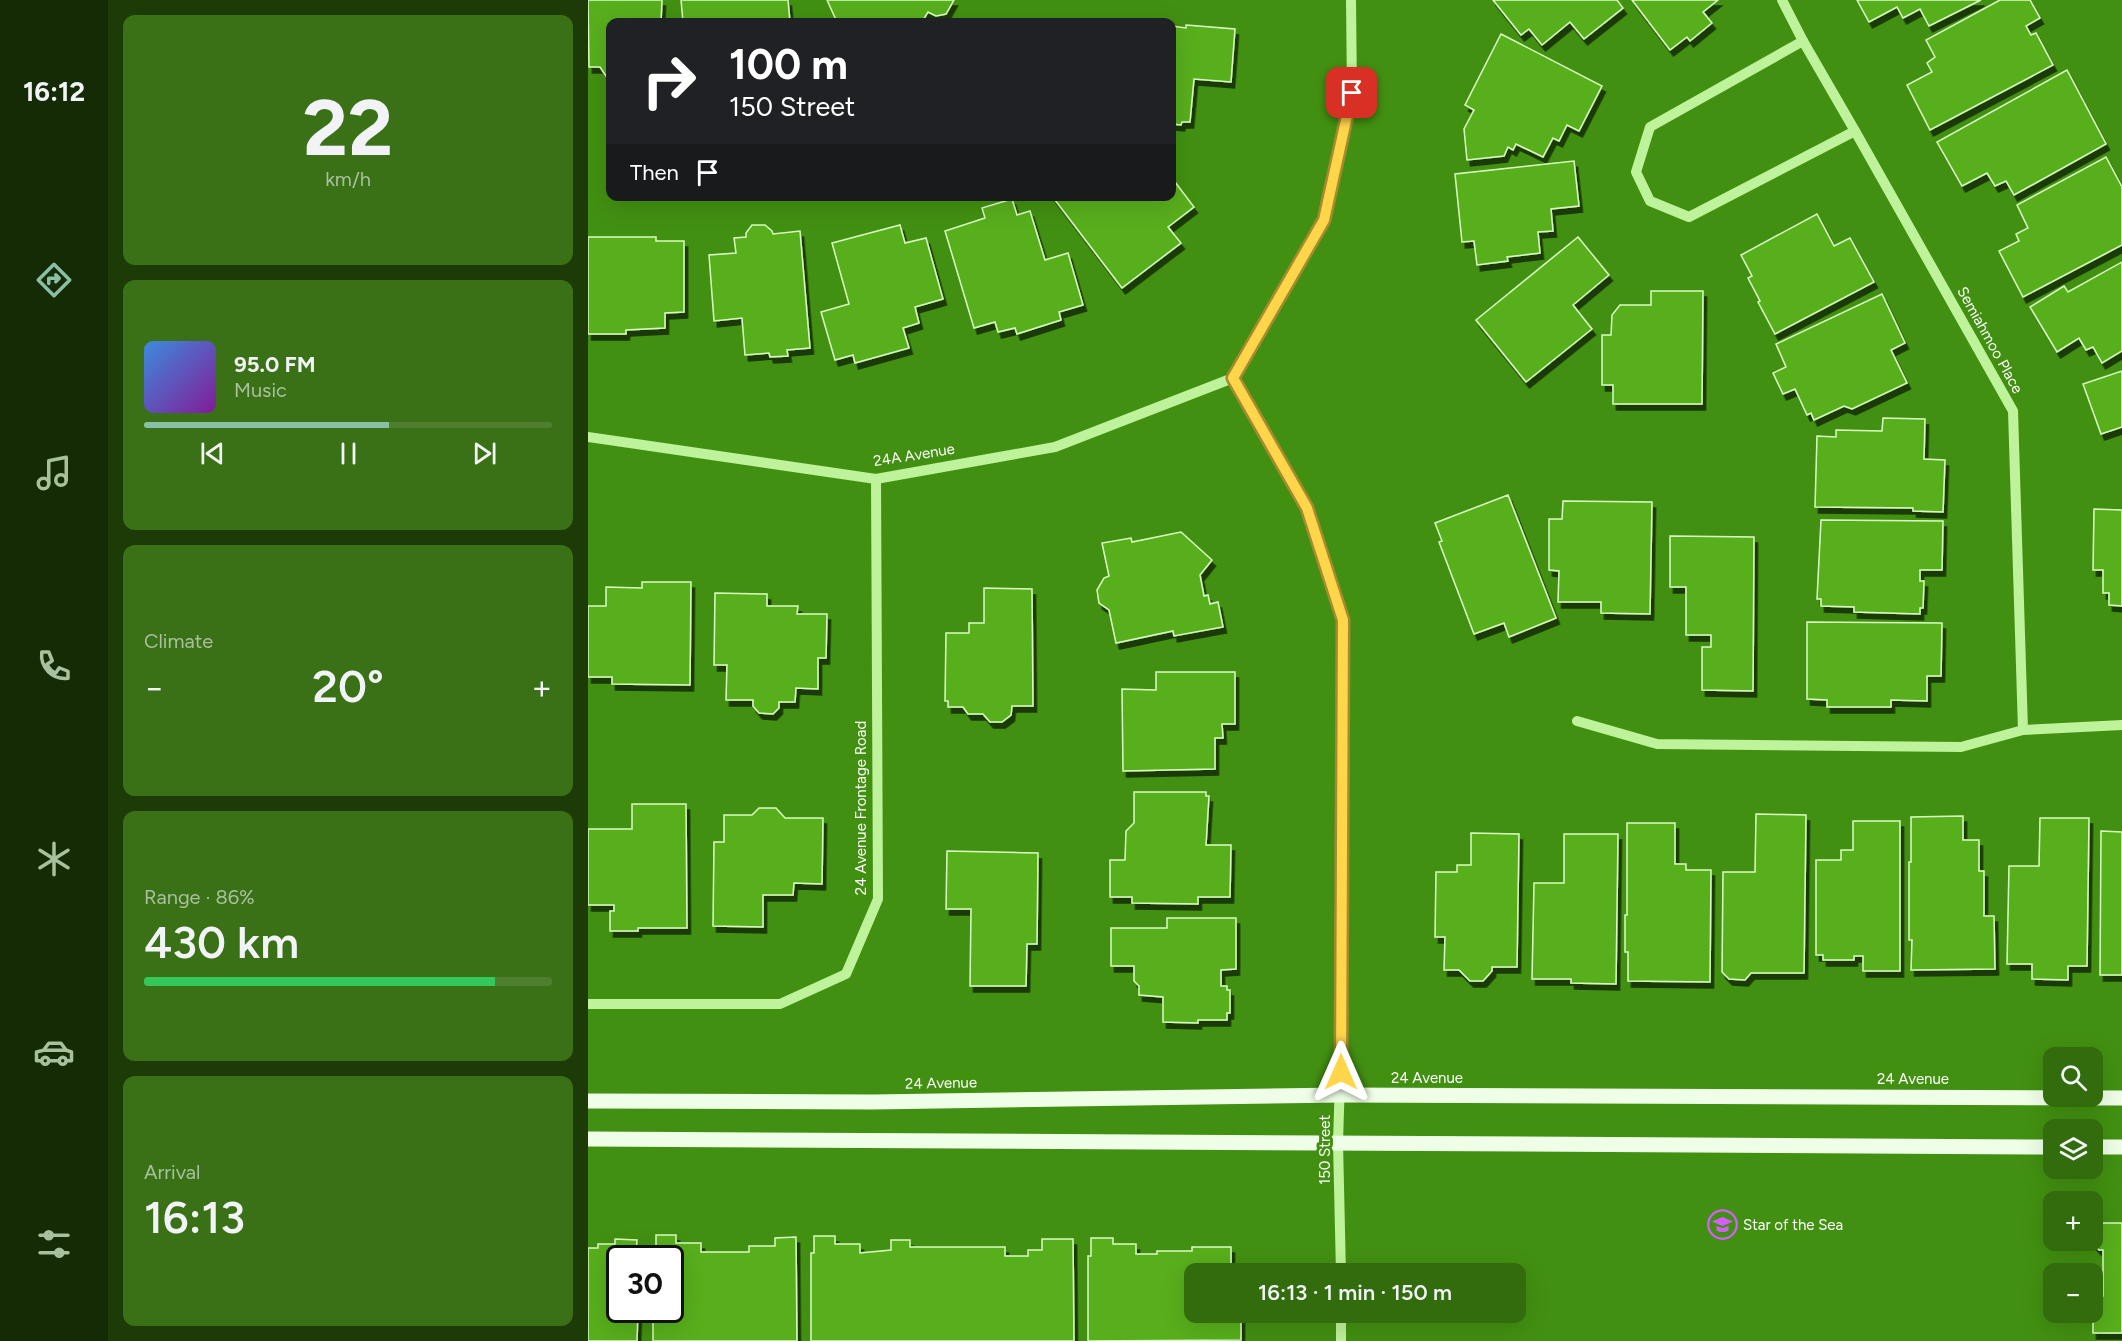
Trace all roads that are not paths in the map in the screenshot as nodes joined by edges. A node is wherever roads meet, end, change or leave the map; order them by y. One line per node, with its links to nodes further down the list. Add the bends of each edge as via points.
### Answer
1 (1350, 0): 5 (street, via 1352,93 1324,220)
2 (1782, 0): 3 (street, Semiahmoo Place)
3 (1803, 41): 4 (street, Semiahmoo Place); 4 (street, via 1650,127 1636,172 1650,201 1689,217)
4 (1856, 131): 10 (street, Semiahmoo Place, via 2013,411)
5 (1233, 378): 7 (street, 24A Avenue, via 1055,447); 12 (street, 150 Street, via 1307,508 1343,620)
6 (588, 437): 7 (street, 24A Avenue)
7 (876, 479): 11 (street, 24 Avenue Frontage Road, via 878,898 846,974 780,1004)
8 (1577, 721): 10 (street, via 1657,744 1961,747)
9 (2122, 725): 10 (street)
10 (2023, 730)
11 (588, 1004)
12 (1341, 1095): 13 (main road, 24 Avenue); 14 (main road, 24 Avenue, via 873,1102); 16 (street, 150 Street)
13 (2122, 1098)
14 (588, 1101)
15 (588, 1139): 16 (main road)
16 (1338, 1142): 17 (main road); 20 (street, 150 Street)
17 (2043, 1147)
18 (2103, 1147): 19 (main road)
19 (2122, 1147)
20 (1341, 1263)
21 (1341, 1323): 22 (street)
22 (1341, 1341)

